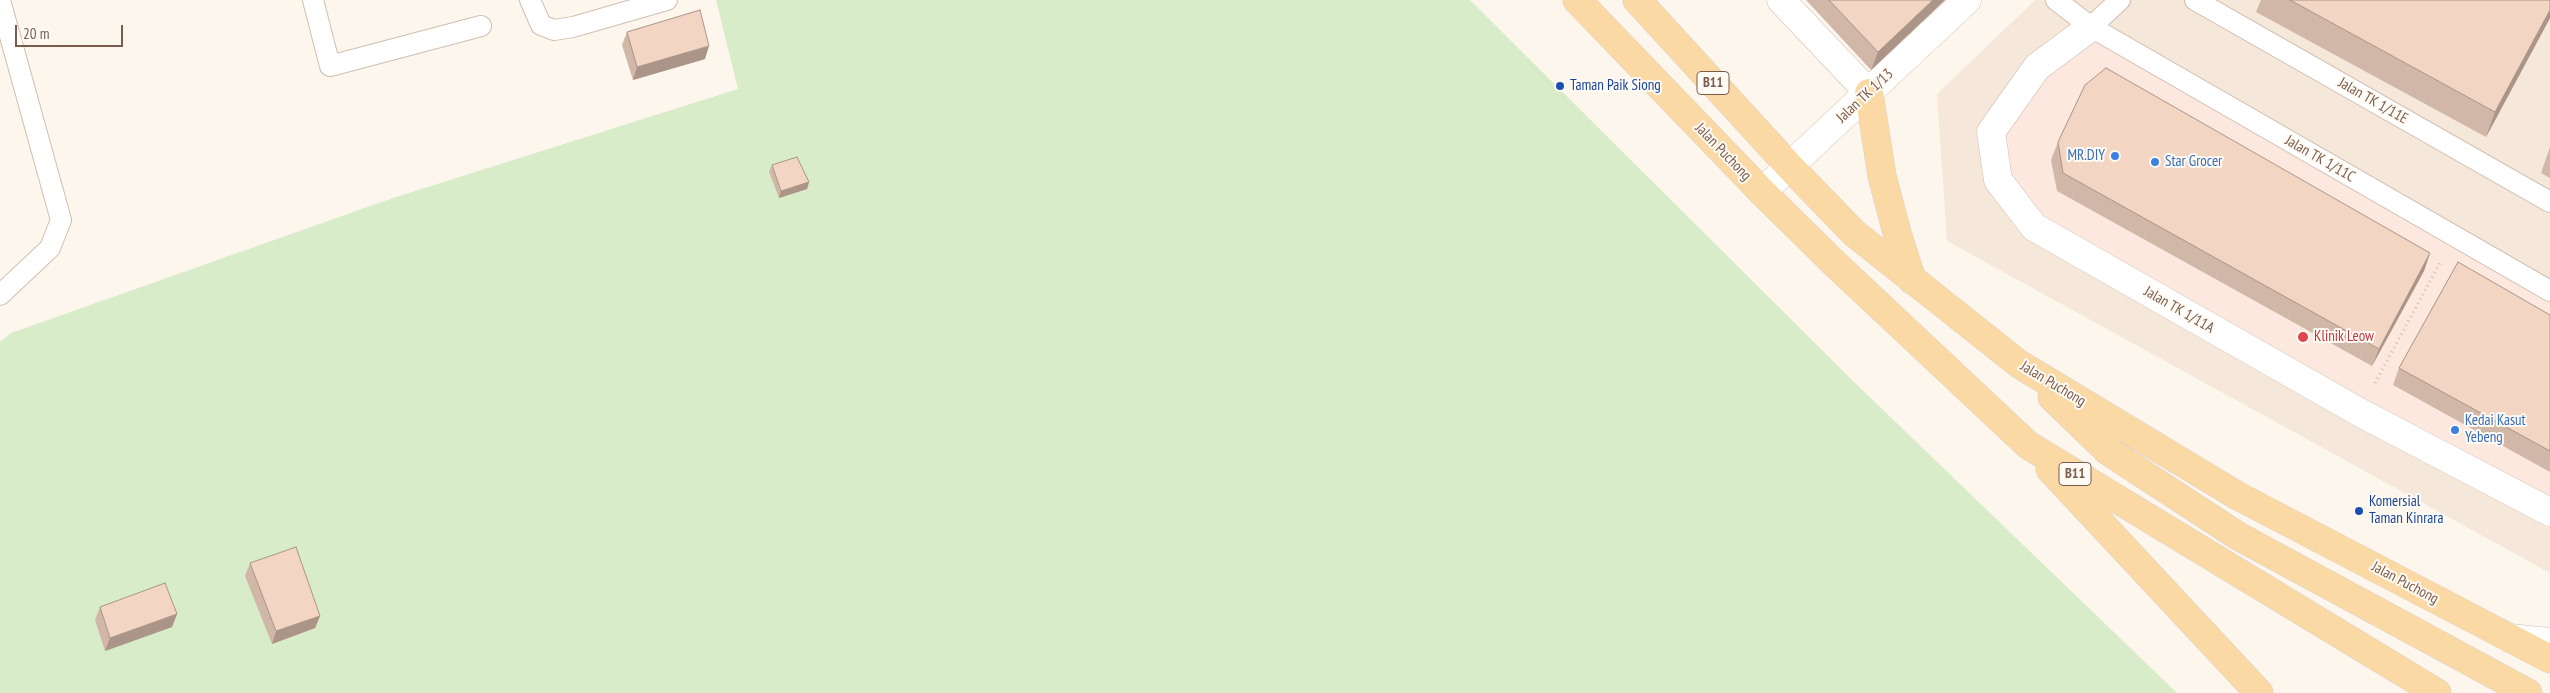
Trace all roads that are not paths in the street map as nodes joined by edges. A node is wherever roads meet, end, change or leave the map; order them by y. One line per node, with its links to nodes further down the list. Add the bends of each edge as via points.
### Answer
1 (0, 0): 20 (lane, via 61,220 50,248)
2 (313, 0): 12 (lane, via 330,66)
3 (530, 0): 4 (lane, via 541,25 554,30)
4 (667, 0)
5 (1576, 0): 16 (main road, Jalan Puchong / B11)
6 (1637, 0): 15 (main road, Jalan Puchong / B11)
7 (1781, 0): 14 (street)
8 (1967, 0): 14 (street, Jalan TK 1/13)
9 (2056, 0): 13 (lane, Jalan TK 1/11C)
10 (2120, 0): 13 (lane)
11 (2195, 0): 17 (lane, Jalan TK 1/11E)
12 (481, 26)
13 (2091, 27): 19 (lane, Jalan TK 1/11C); 23 (street, Jalan TK 1/11A, via 2037,67 1991,132 1998,180 2034,227 2359,412)
14 (1868, 93): 15 (street, Jalan TK 1/13); 18 (main road, via 1882,176)
15 (1790, 167): 16 (street, Jalan TK 1/13); 18 (main road, Jalan Puchong / B11, via 1854,234)
16 (1762, 192): 22 (main road, Jalan Puchong / B11)
17 (2550, 202)
18 (1912, 280): 21 (main road, Jalan Puchong / B11)
19 (2550, 291)
20 (0, 295)
21 (2019, 364): 24 (main road, Jalan Puchong / B11, via 2238,496); 29 (main road, via 2108,451 2238,536)
22 (2028, 445): 27 (main road); 28 (main road, Jalan Puchong / B11)
23 (2550, 512)
24 (2510, 638): 25 (street); 26 (main road, Jalan Puchong / B11)
25 (2550, 642)
26 (2550, 658)
27 (2259, 693)
28 (2437, 693)
29 (2528, 693)

